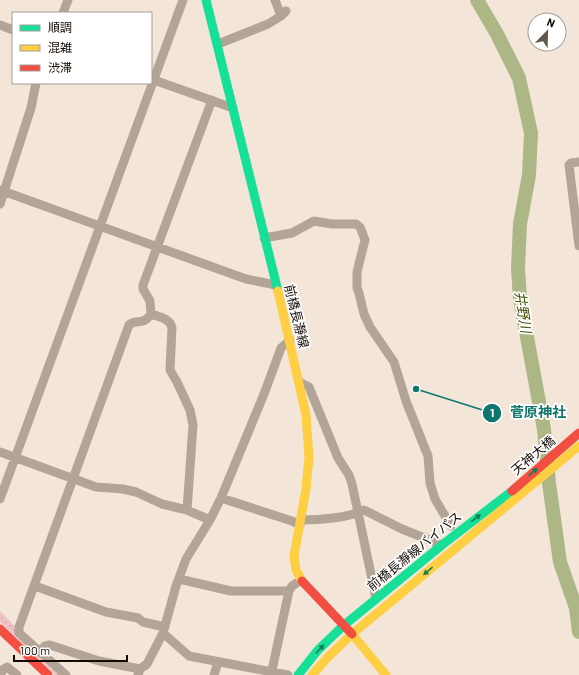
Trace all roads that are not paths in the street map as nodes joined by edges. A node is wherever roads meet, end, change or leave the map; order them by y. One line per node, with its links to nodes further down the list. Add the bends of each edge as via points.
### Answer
1 (68, 0): 5 (street)
2 (183, 0): 9 (street)
3 (206, 0): 8 (main road, 前橋長瀞線)
4 (275, 0): 8 (street, via 283,14 259,28)
5 (63, 12)
6 (0, 26): 7 (street)
7 (12, 30)
8 (218, 44): 13 (main road, 前橋長瀞線)
9 (152, 79): 12 (street)
10 (36, 84): 15 (street, via 31,108)
11 (150, 84): 17 (street)
12 (212, 100): 13 (street); 20 (street)
13 (233, 108): 18 (main road, 前橋長瀞線)
14 (579, 162): 19 (street, via 570,165)
15 (2, 191): 16 (street); 17 (street)
16 (0, 204)
17 (99, 226): 20 (street); 28 (street)
18 (264, 238): 21 (main road, 前橋長瀞線); 38 (street, via 292,234 314,221 356,224 360,227 365,240 357,272 357,288 364,314 394,362 428,456 433,494)
19 (579, 246)
20 (157, 247): 21 (street, via 246,279); 22 (street, via 143,289 150,301)
21 (276, 286): 23 (main road, 前橋長瀞線)
22 (151, 314): 29 (street, via 146,320 129,325); 34 (street, via 171,324 170,370 192,418)
23 (290, 340): 24 (main road, 前橋長瀞線); 30 (street, via 281,348)
24 (299, 382): 35 (street, via 309,387 338,458 349,475); 37 (main road, 前橋長瀞線, via 306,415 308,457)
25 (579, 433): 31 (main road, 天神大橋, one-way to 25)
26 (579, 446): 33 (main road, 天神大橋)
27 (0, 452): 28 (street)
28 (15, 458): 29 (street); 32 (street)
29 (73, 479): 34 (street, via 96,487 136,492 162,504); 42 (street)
30 (221, 498): 36 (street); 37 (street)
31 (503, 498): 39 (main road, 前橋長瀞線バイパス, one-way to 31)
32 (0, 499)
33 (505, 509): 48 (main road, 前橋長瀞線バイパス, one-way to 48)
34 (187, 510): 36 (street)
35 (358, 513): 37 (street); 39 (street, via 364,510); 44 (street)
36 (210, 520): 40 (street, via 186,559)
37 (301, 523): 41 (main road, 前橋長瀞線, via 294,556)
38 (451, 526)
39 (442, 545): 44 (main road, 前橋長瀞線バイパス)
40 (179, 579): 43 (street, via 231,591); 47 (street)
41 (301, 580): 43 (street); 45 (main road, 前橋長瀞線)
42 (35, 586): 47 (street, via 106,612 138,618); 49 (street, via 19,633)
43 (289, 591): 52 (street)
44 (376, 598): 45 (main road, 前橋長瀞線バイパス)
45 (343, 626): 48 (main road, 前橋長瀞線); 59 (main road, one-way to 45, via 318,650)
46 (0, 629): 55 (main road)
47 (164, 630): 50 (street, via 189,656); 51 (street, via 147,664)
48 (352, 634): 60 (main road); 61 (main road, 前橋長瀞線)
49 (39, 652): 51 (street, via 44,646 50,645); 56 (street)
50 (218, 662): 52 (street); 57 (street)
51 (139, 672)
52 (271, 674): 58 (street)
53 (1, 675): 54 (street, via 2,670 7,667)
54 (17, 675)
55 (48, 675)
56 (66, 675)
57 (214, 675)
58 (288, 675)
59 (298, 675)
60 (312, 675)
61 (386, 675)

